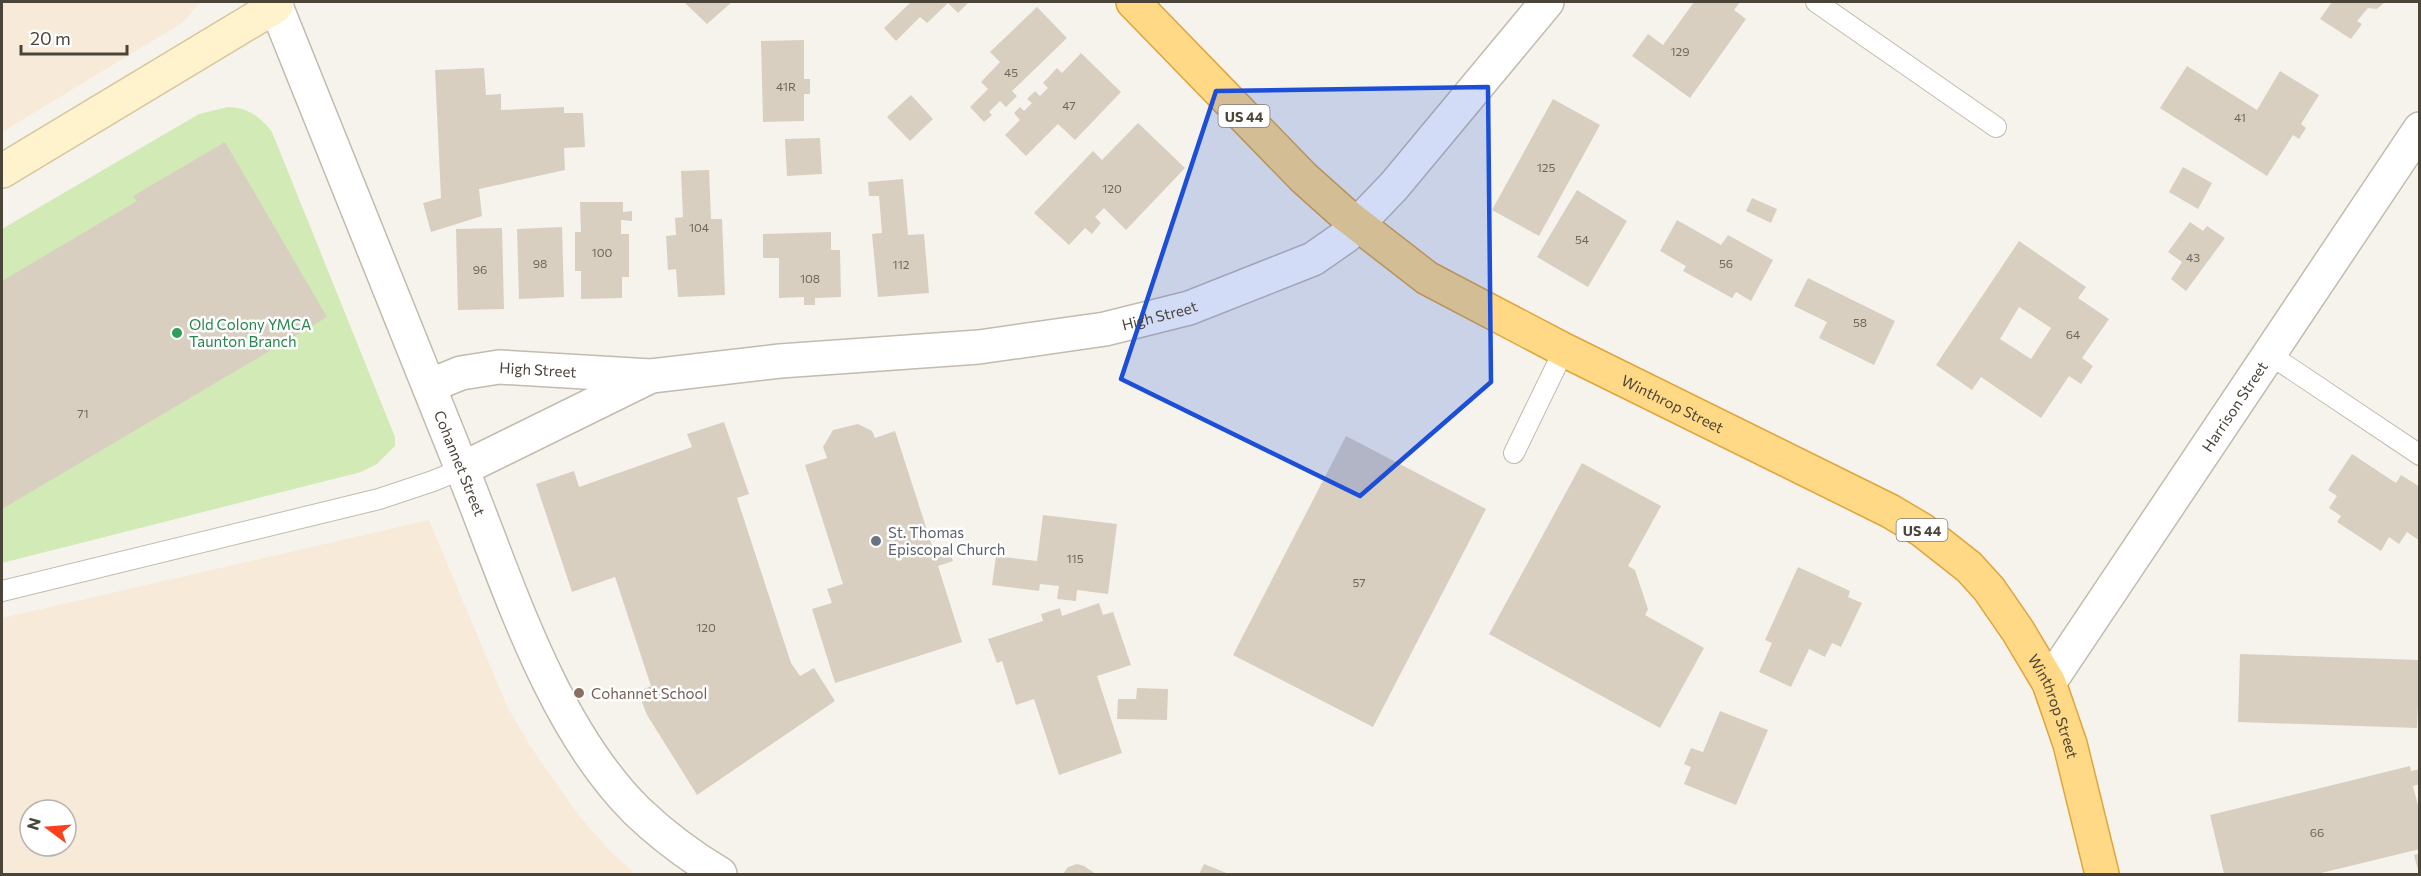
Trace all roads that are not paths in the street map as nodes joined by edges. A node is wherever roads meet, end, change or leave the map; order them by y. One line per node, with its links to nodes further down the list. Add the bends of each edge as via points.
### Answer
1 (1133, 2): 8 (highway, Winthrop Street / US 44, via 1304,178)
2 (1547, 2): 8 (street, High Street)
3 (1816, 2): 5 (lane)
4 (275, 4): 7 (main road); 12 (street, Cohannet Street)
5 (1996, 127)
6 (2420, 129): 10 (street, Harrison Street)
7 (2, 171)
8 (1359, 225): 9 (highway, Winthrop Street / US 44, via 1442,287); 11 (street, High Street, via 1333,247 1298,266 1189,308 1105,329 1014,343 768,362)
9 (1564, 350): 13 (lane); 17 (highway, Winthrop Street / US 44, via 1922,530 1969,567 1989,589)
10 (2269, 354): 14 (lane); 17 (street, Harrison Street)
11 (651, 376): 12 (street, High Street, via 499,367 461,374); 15 (street, High Street)
12 (429, 386): 15 (street, Cohannet Street)
13 (1514, 453)
14 (2420, 455)
15 (462, 469): 16 (lane, via 379,499); 18 (street, Cohannet Street, via 530,638 582,739 636,810)
16 (2, 591)
17 (2049, 684): 19 (highway, Winthrop Street / US 44, via 2070,744)
18 (720, 874)
19 (2102, 874)

